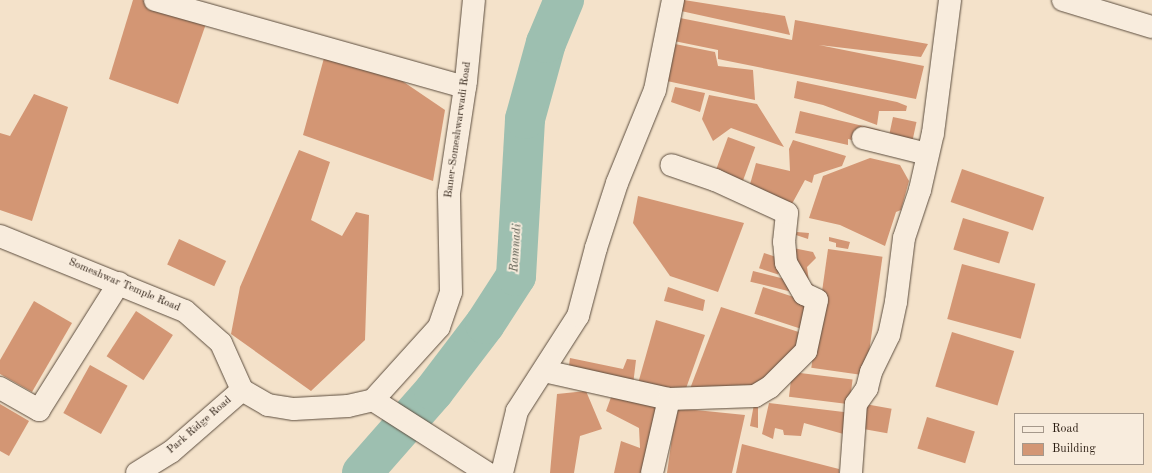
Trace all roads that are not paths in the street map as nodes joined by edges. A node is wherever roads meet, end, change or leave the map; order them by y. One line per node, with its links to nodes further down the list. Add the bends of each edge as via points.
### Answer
1 (155, 0): 7 (street)
2 (474, 0): 7 (street, Baner-Someshwarwadi Road)
3 (673, 0): 13 (street, via 655,90 617,182 578,316)
4 (950, 0): 9 (street, via 933,133)
5 (1063, 0): 6 (street)
6 (1152, 27)
7 (465, 87): 17 (street, Baner-Someshwarwadi Road, via 448,193 451,292 439,327)
8 (863, 138): 9 (street)
9 (927, 154): 22 (street, via 920,190 904,238 889,335 871,372 867,388 856,404)
10 (671, 165): 16 (street, via 715,180 787,213 784,242 786,263 804,294 817,300 806,351 770,387 755,396)
11 (0, 236): 12 (street, Someshwar Temple Road)
12 (119, 283): 14 (street, via 39,410); 15 (street, Someshwar Temple Road, via 185,311 204,326 221,343)
13 (544, 371): 16 (street); 20 (street, via 517,411)
14 (0, 388)
15 (242, 390): 17 (street, via 268,405 294,409 348,406); 18 (street, Park Ridge Road, via 171,452)
16 (668, 399): 21 (street)
17 (373, 400): 19 (street)
18 (137, 473)
19 (487, 473)
20 (502, 473)
21 (652, 473)
22 (852, 473)

